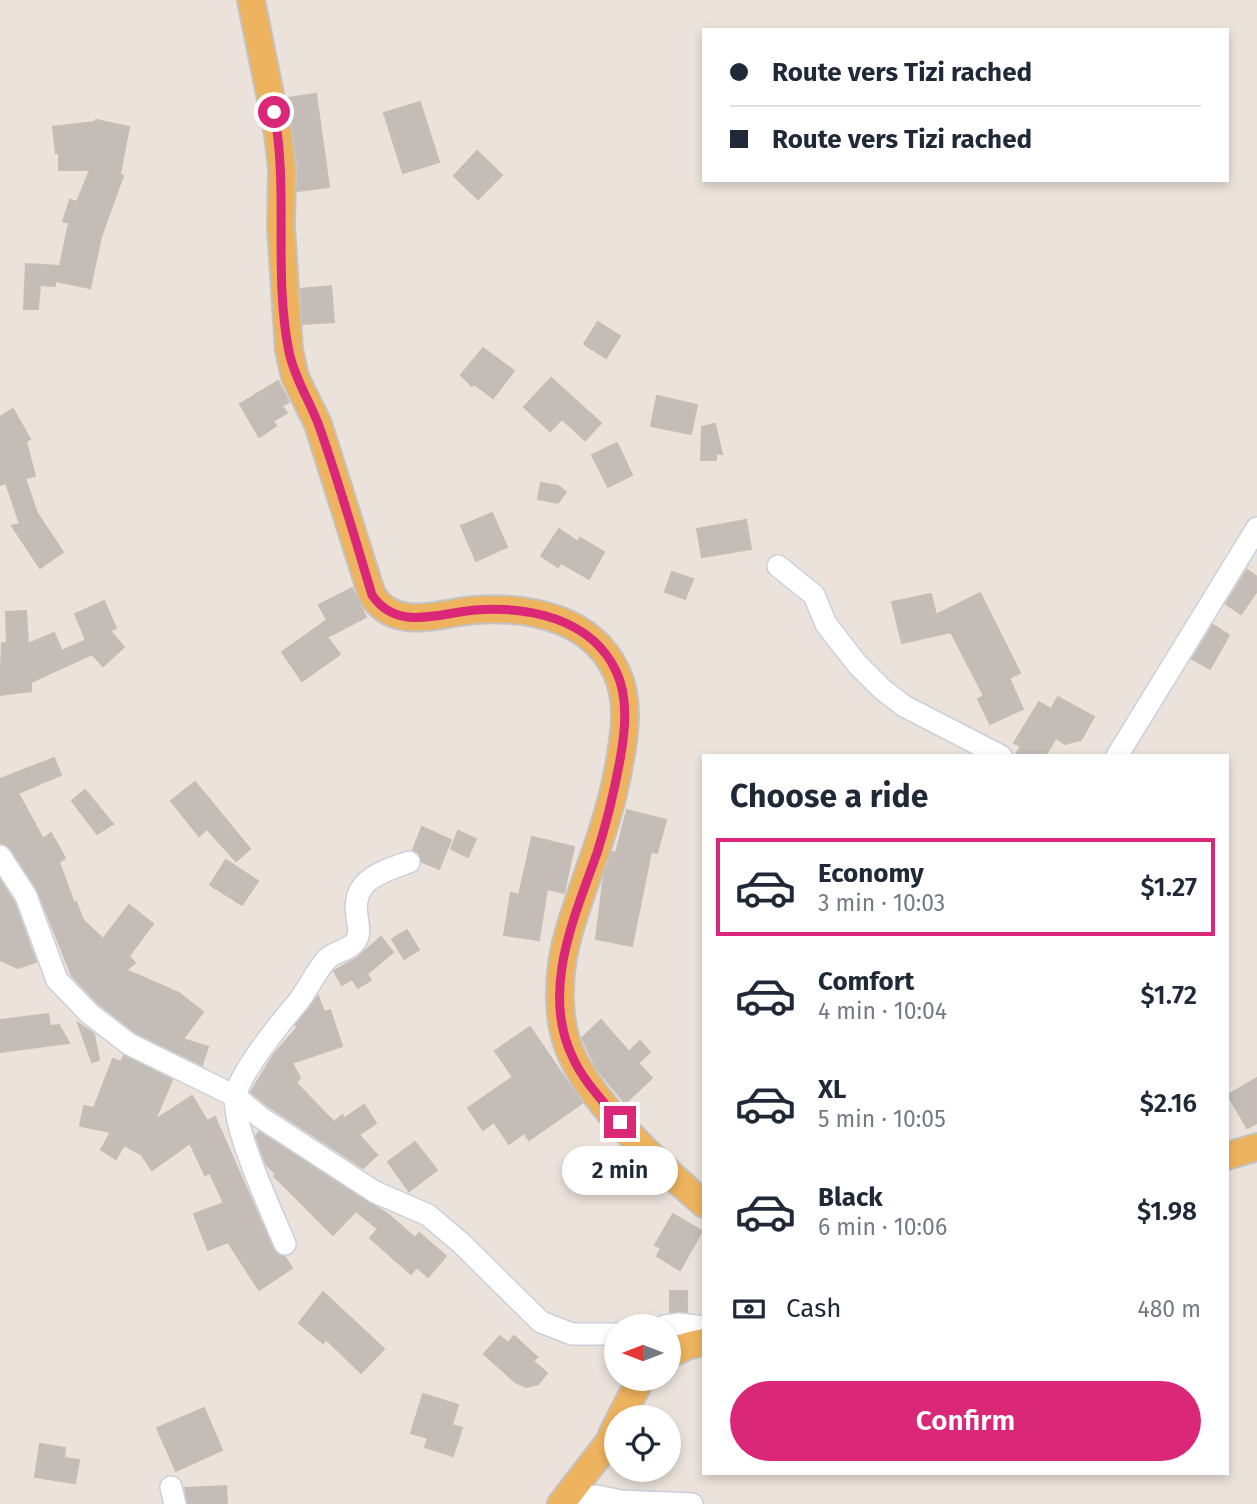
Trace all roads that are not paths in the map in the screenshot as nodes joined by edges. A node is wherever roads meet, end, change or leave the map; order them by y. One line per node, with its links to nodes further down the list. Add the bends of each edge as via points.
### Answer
1 (251, 0): 11 (main road, via 282,168 289,350 295,377 318,424 372,595 386,611 410,618 475,610 552,616 582,630 616,671 625,716 622,751 613,798 569,929 563,959 562,1022 572,1057 589,1084 657,1163)
2 (1257, 528): 5 (street)
3 (778, 566): 4 (street, via 814,595 826,624 882,689 904,706)
4 (997, 754)
5 (1118, 754)
6 (0, 856): 8 (street, via 26,896 57,979 90,1014 129,1044)
7 (409, 862): 8 (street, via 369,878 363,886 356,907 358,938 347,950 329,957 275,1028)
8 (235, 1096): 12 (street, via 237,1119 253,1167); 15 (street, via 375,1192 428,1215 541,1322 572,1334)
9 (1257, 1147): 10 (main road)
10 (1229, 1155)
11 (702, 1202)
12 (285, 1244)
13 (681, 1324): 14 (street)
14 (702, 1327)
15 (604, 1334)
16 (702, 1342): 17 (main road)
17 (681, 1349)
18 (604, 1449): 19 (main road)
19 (564, 1501): 20 (street, via 597,1496 621,1502)
20 (692, 1504)

